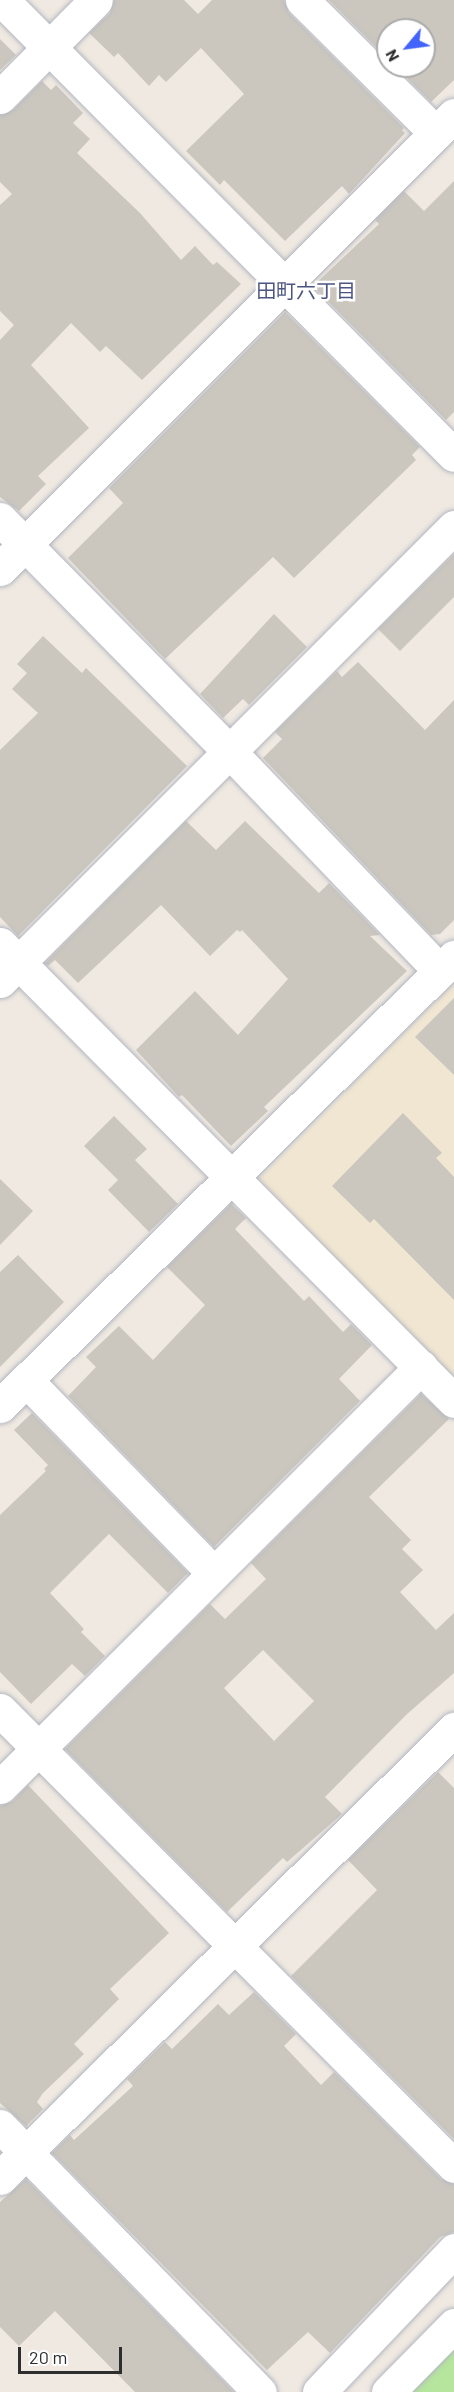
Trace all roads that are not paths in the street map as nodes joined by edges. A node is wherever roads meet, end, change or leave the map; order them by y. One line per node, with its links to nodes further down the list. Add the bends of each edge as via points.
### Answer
1 (2, 0): 4 (street)
2 (96, 0): 4 (street)
3 (302, 0): 6 (street)
4 (49, 47): 5 (street); 7 (street)
5 (0, 97)
6 (445, 124): 7 (street)
7 (285, 284): 8 (street); 11 (street)
8 (454, 455)
9 (0, 519): 11 (street)
10 (454, 527): 13 (street)
11 (25, 545): 12 (street); 13 (street)
12 (0, 569)
13 (230, 752): 14 (street); 15 (street)
14 (6, 963): 16 (street)
15 (447, 964): 16 (street)
16 (231, 1177): 17 (street); 18 (street)
17 (421, 1367): 19 (street); 21 (street)
18 (26, 1380): 20 (street); 21 (street)
19 (454, 1401)
20 (0, 1406)
21 (214, 1573): 23 (street)
22 (0, 1710): 23 (street)
23 (39, 1748): 25 (street); 26 (street)
24 (448, 1748): 26 (street)
25 (0, 1787)
26 (236, 1945): 28 (street); 29 (street)
27 (0, 2127): 28 (street)
28 (26, 2153): 30 (street); 33 (street)
29 (454, 2166)
30 (0, 2178)
31 (454, 2250): 34 (street)
32 (454, 2325): 35 (street)
33 (260, 2392)
34 (319, 2392)
35 (388, 2392)

